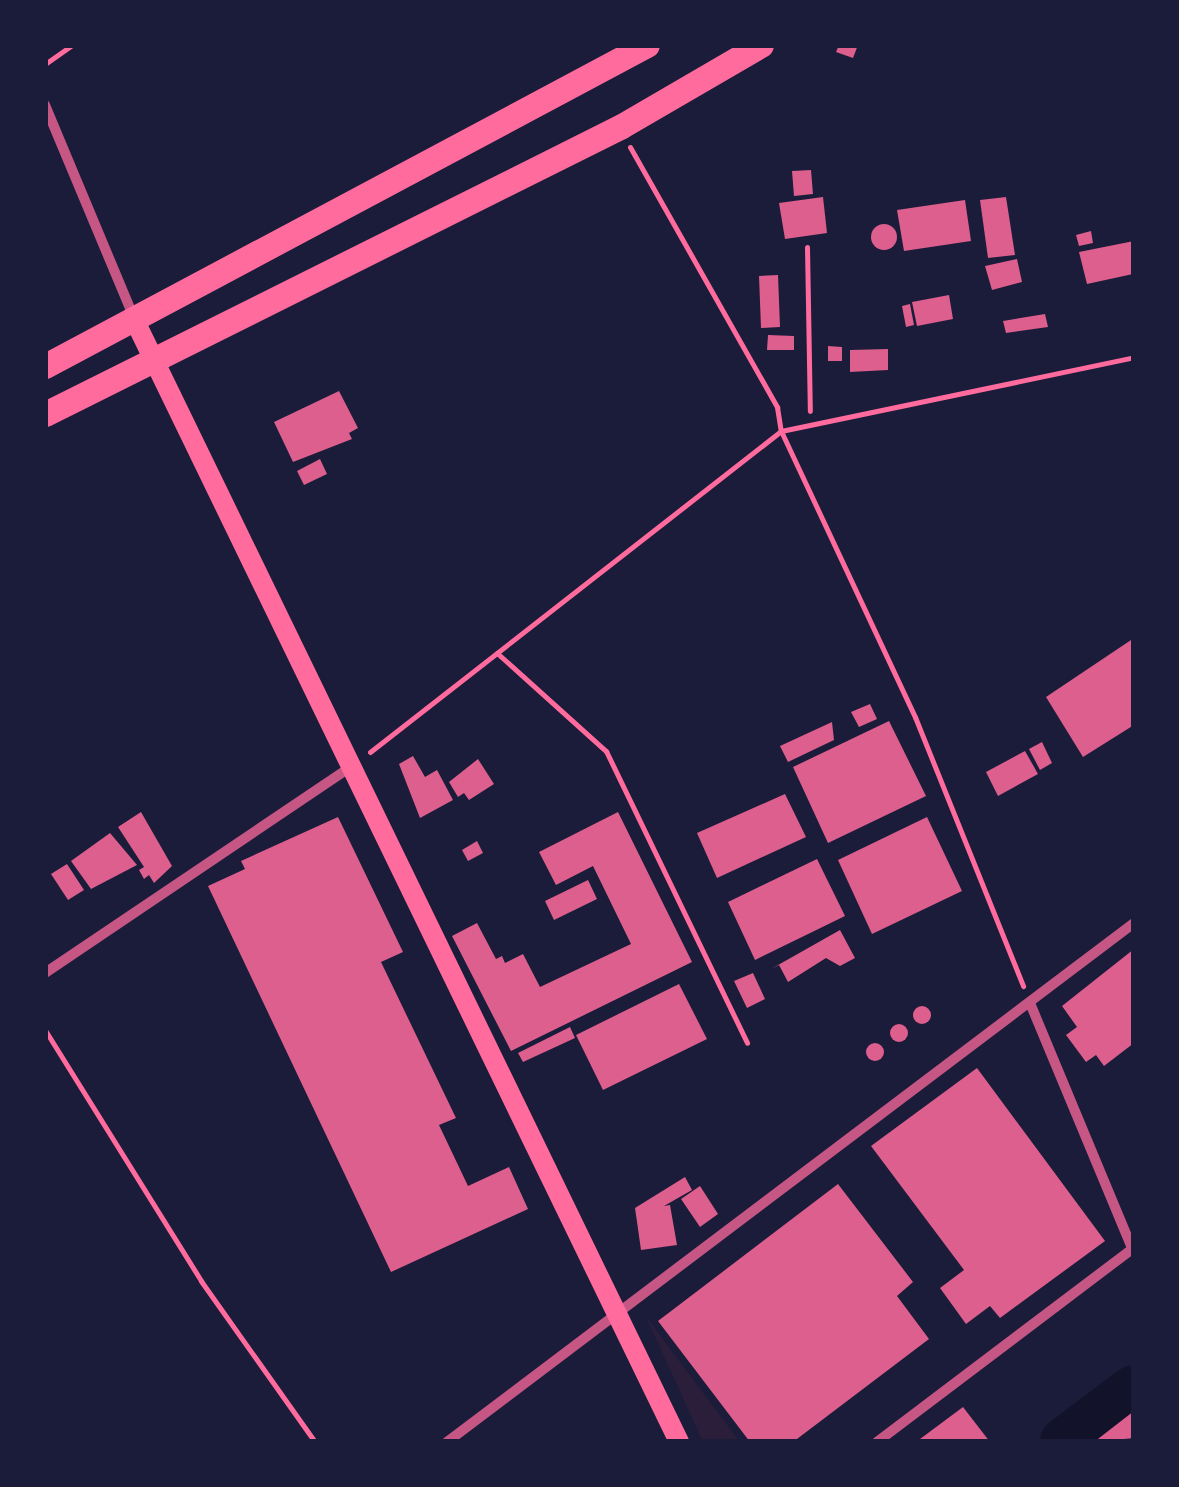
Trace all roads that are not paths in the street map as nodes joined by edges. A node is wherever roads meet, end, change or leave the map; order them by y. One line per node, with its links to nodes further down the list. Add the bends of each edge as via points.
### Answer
1 (648, 45): 4 (main road)
2 (760, 45): 5 (main road, via 620,127)
3 (45, 105): 4 (street)
4 (135, 321): 5 (main road); 6 (main road)
5 (154, 359): 7 (main road); 8 (main road)
6 (45, 366)
7 (45, 414)
8 (349, 768): 10 (street); 13 (main road)
9 (1134, 923): 11 (street)
10 (45, 973)
11 (1030, 1003): 12 (street); 13 (street)
12 (1133, 1251): 16 (street)
13 (616, 1314): 14 (street); 15 (main road)
14 (447, 1442)
15 (679, 1442)
16 (878, 1442)

